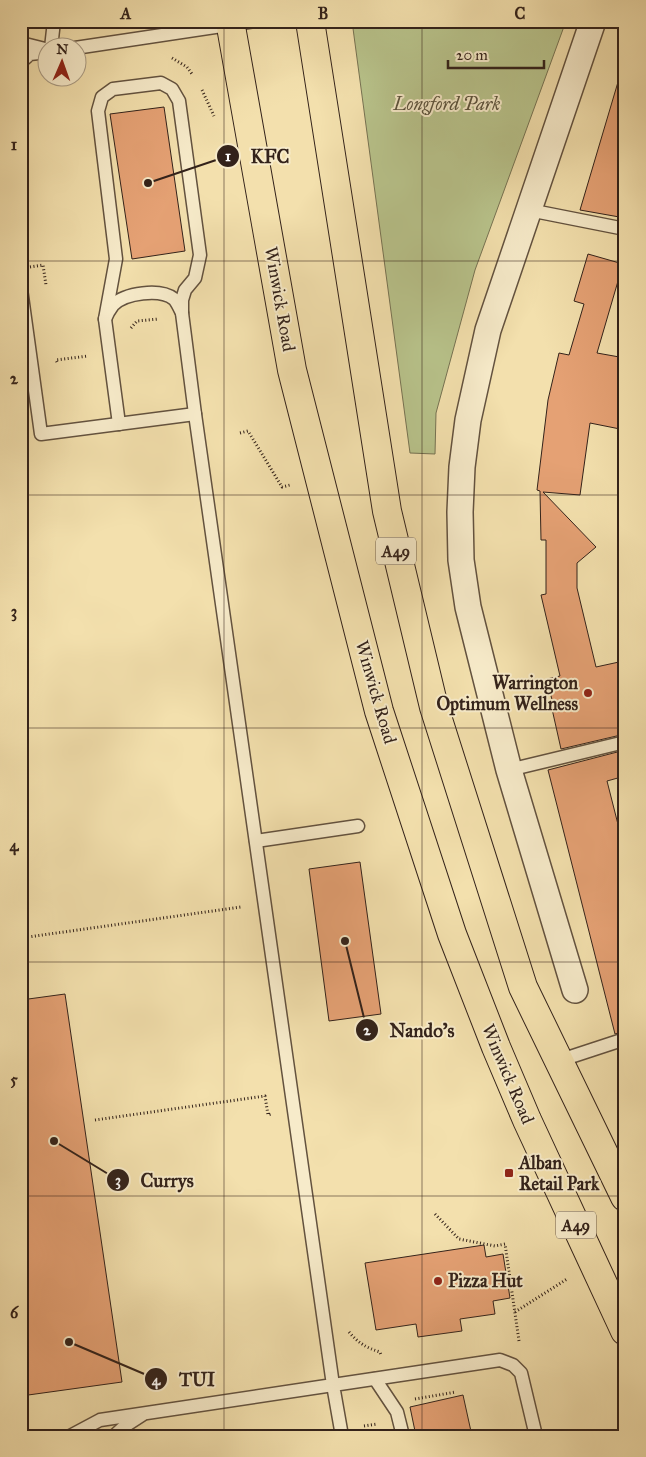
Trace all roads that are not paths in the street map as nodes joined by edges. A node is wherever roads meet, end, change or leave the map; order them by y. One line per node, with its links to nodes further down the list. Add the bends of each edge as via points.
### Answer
1 (54, 21): 5 (lane)
2 (310, 21): 24 (highway, A49, via 387,512 434,707 523,988)
3 (593, 21): 11 (street)
4 (238, 22): 7 (lane); 26 (highway, Winwick Road / A49, via 292,370 379,711 452,934 496,1047)
5 (52, 38)
6 (21, 43): 8 (lane)
7 (88, 46)
8 (38, 48)
9 (38, 53): 10 (lane, via 30,54)
10 (21, 62)
11 (529, 210): 12 (lane); 19 (street, via 488,330 477,375 462,467 460,512 468,607)
12 (625, 229)
13 (21, 289): 17 (lane, via 41,434)
14 (182, 313): 15 (lane, via 174,300 162,294 142,294 126,296 114,305); 15 (lane, via 182,300 195,278 200,255 179,101 172,89 161,83 113,89 102,98 98,111 116,259); 16 (lane)
15 (105, 319): 17 (lane)
16 (195, 414): 17 (lane); 21 (lane)
17 (119, 424)
18 (625, 742): 19 (lane)
19 (509, 770): 22 (street)
20 (358, 826): 21 (lane)
21 (256, 842): 28 (lane)
22 (575, 990)
23 (625, 1039): 24 (lane)
24 (558, 1061): 25 (highway, A49)
25 (625, 1197)
26 (625, 1331)
27 (375, 1379): 28 (lane); 33 (lane, via 397,1412); 34 (lane, via 500,1360 522,1373)
28 (333, 1385): 29 (lane); 30 (lane)
29 (146, 1412): 31 (lane, via 100,1420); 32 (lane)
30 (342, 1433)
31 (70, 1436)
32 (114, 1436)
33 (403, 1436)
34 (536, 1436)

